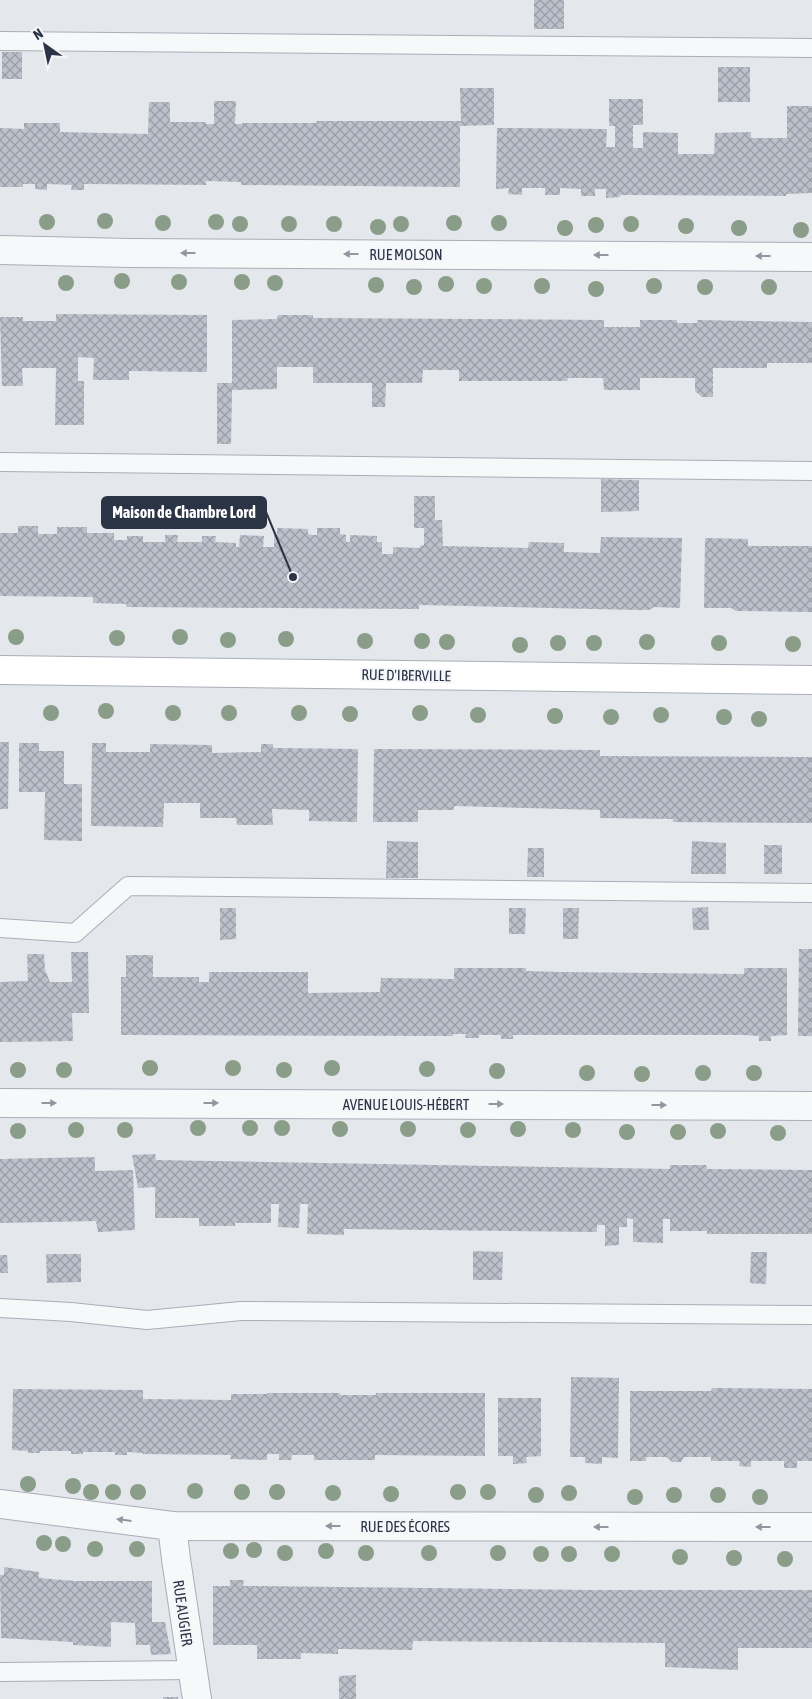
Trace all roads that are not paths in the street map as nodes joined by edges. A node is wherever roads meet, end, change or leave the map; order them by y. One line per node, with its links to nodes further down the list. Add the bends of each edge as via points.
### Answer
1 (0, 41): 2 (lane)
2 (812, 48)
3 (0, 250): 4 (street, RUE MOLSON, one-way to 3)
4 (812, 257)
5 (0, 462): 6 (lane)
6 (812, 471)
7 (0, 670): 8 (main road, RUE D'IBERVILLE)
8 (812, 680)
9 (812, 893): 10 (lane, via 128,886 75,933)
10 (0, 928)
11 (0, 1103): 12 (street, AVENUE LOUIS-HÉBERT, one-way to 12)
12 (812, 1106)
13 (0, 1308): 14 (lane, via 147,1320 241,1311)
14 (812, 1315)
15 (0, 1504): 16 (street, RUE DES ÉCORES, one-way to 15)
16 (172, 1526): 17 (street, RUE DES ÉCORES, one-way to 16); 18 (street, RUE AUGIER)
17 (812, 1527)
18 (192, 1670): 19 (lane); 20 (street, RUE AUGIER)
19 (0, 1672)
20 (197, 1699)

